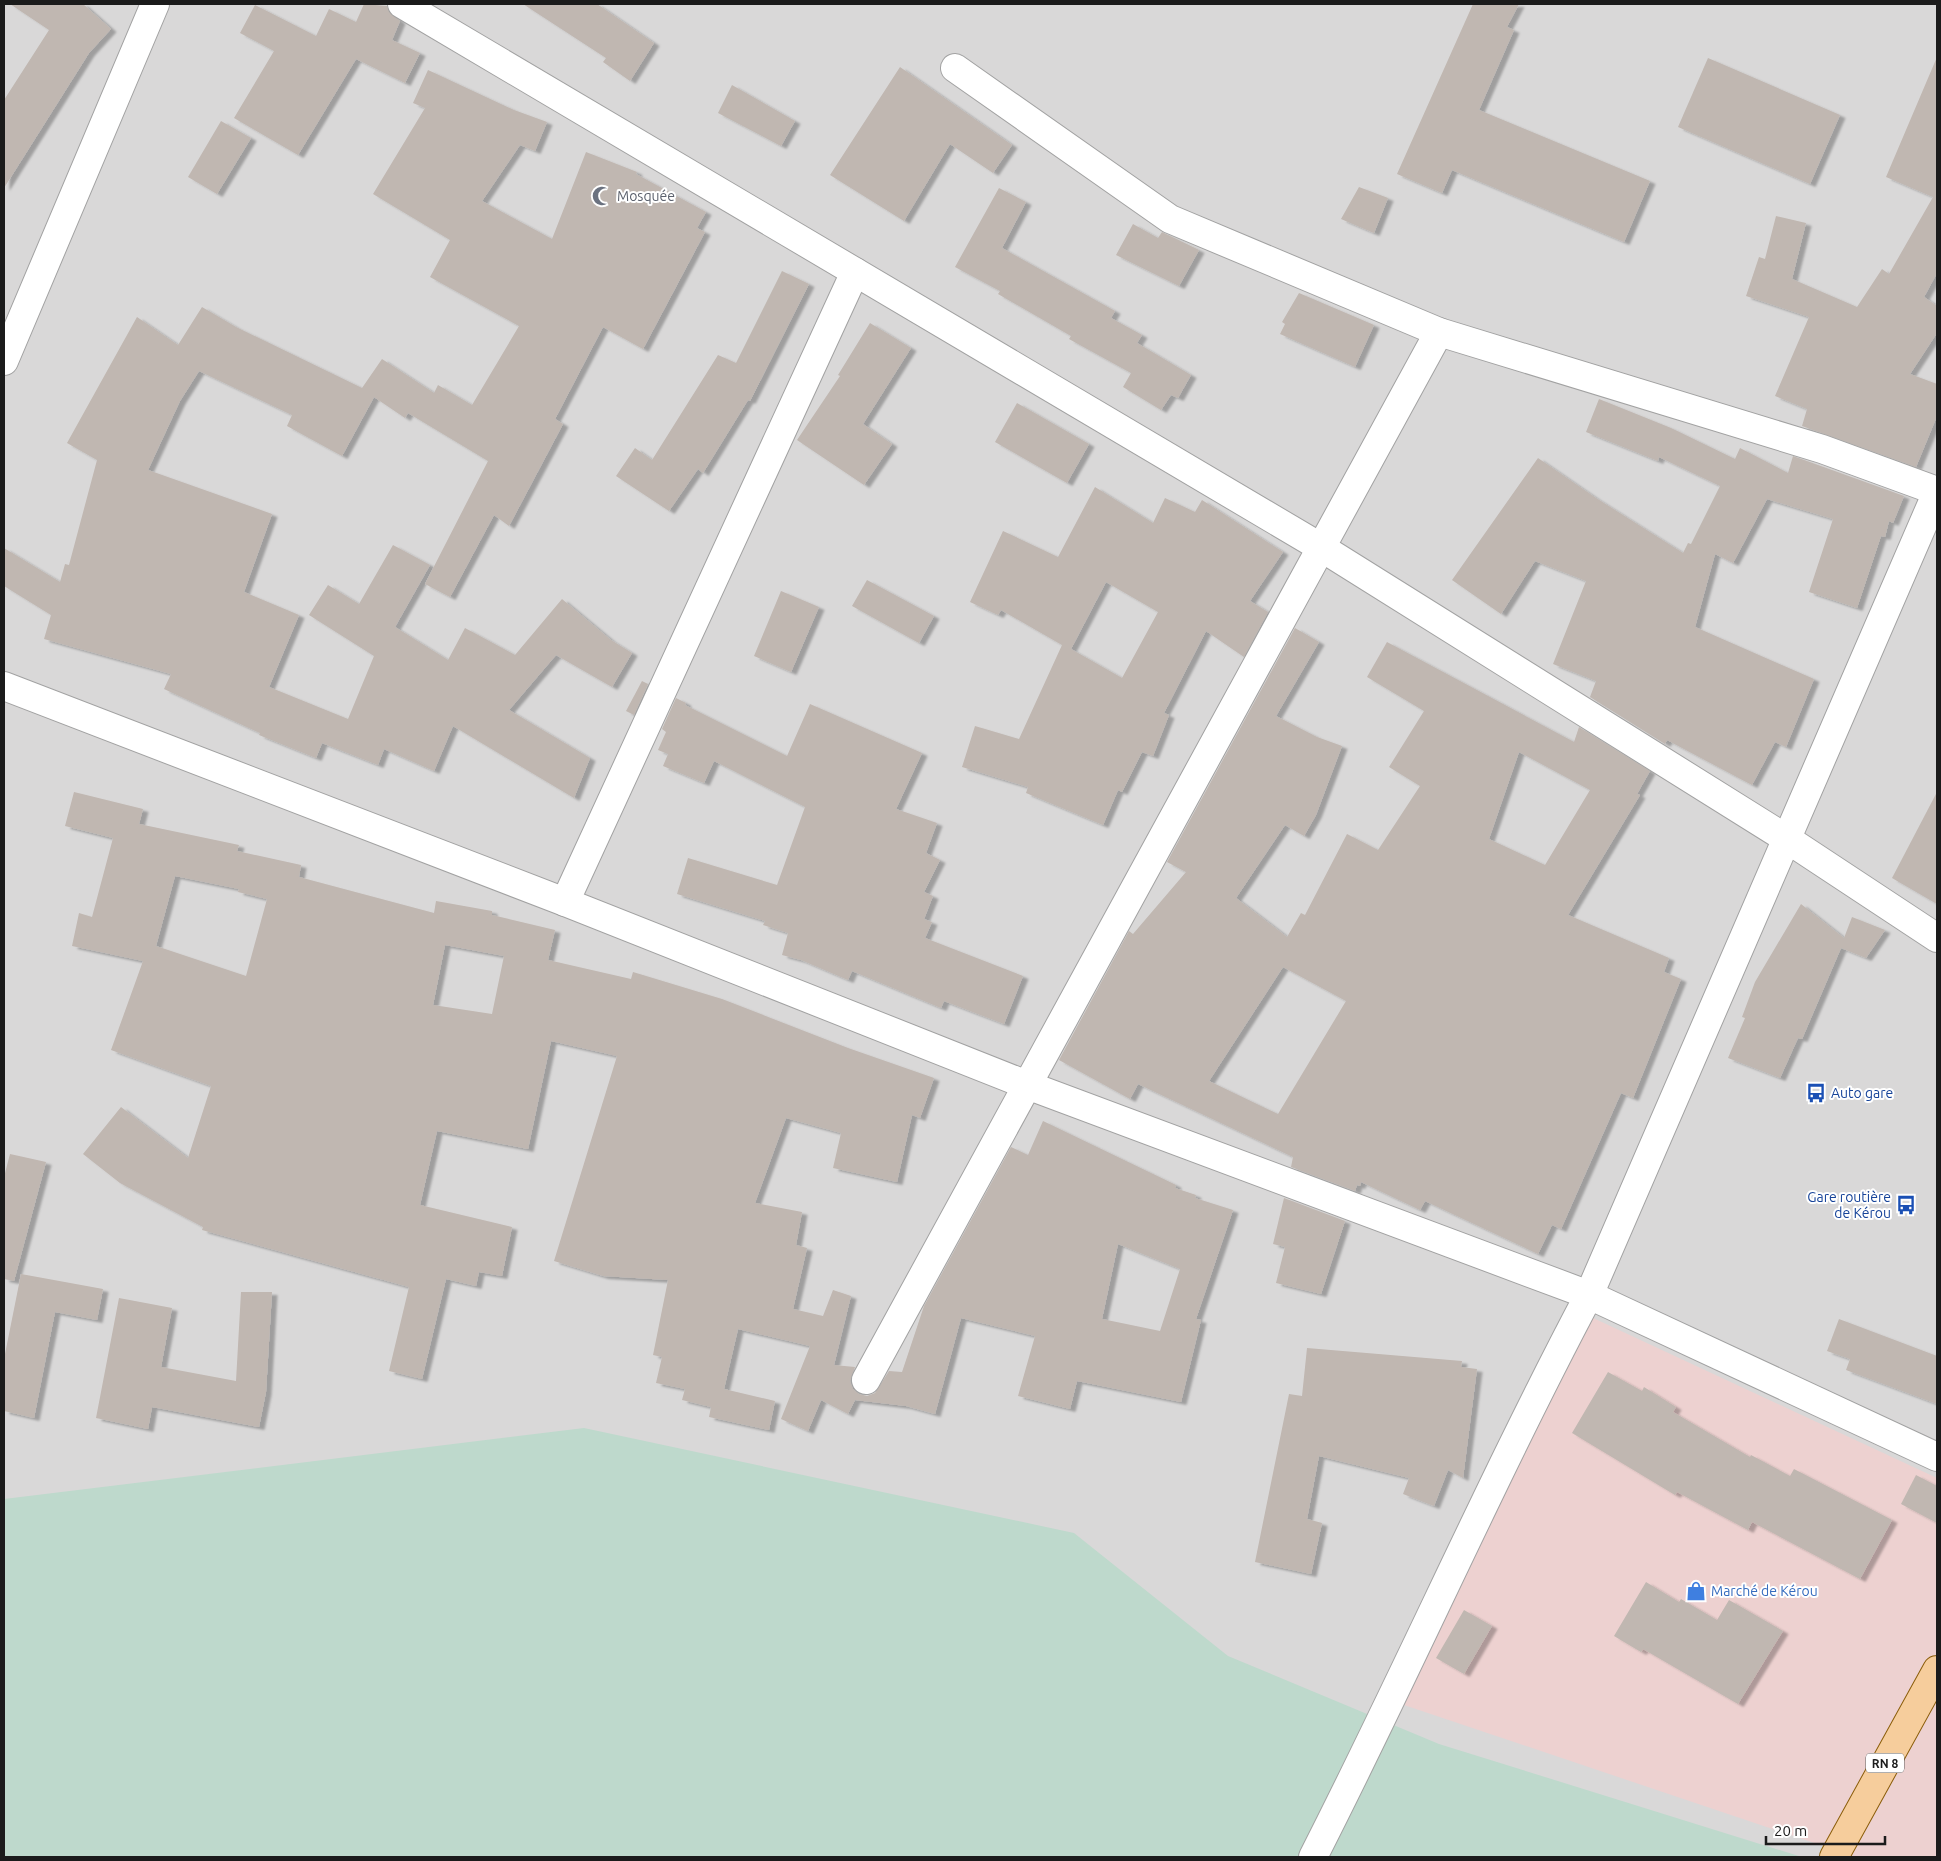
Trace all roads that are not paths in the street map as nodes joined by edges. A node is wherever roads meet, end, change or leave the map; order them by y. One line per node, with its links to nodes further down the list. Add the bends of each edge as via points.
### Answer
1 (155, 4): 6 (street)
2 (402, 4): 4 (street)
3 (955, 68): 5 (street, via 1170,219)
4 (855, 272): 8 (street); 11 (street)
5 (1439, 332): 7 (street, via 1822,449); 8 (street)
6 (4, 361)
7 (1937, 492): 10 (street)
8 (1322, 548): 10 (street); 13 (street)
9 (4, 686): 11 (street)
10 (1787, 839): 12 (street); 14 (street)
11 (565, 902): 13 (street)
12 (1937, 938)
13 (1027, 1085): 14 (street); 15 (street)
14 (1589, 1295): 16 (street); 18 (street, via 1534,1399)
15 (866, 1380)
16 (1937, 1457)
17 (1937, 1670): 19 (main road, RN 8)
18 (1313, 1857)
19 (1834, 1857)

